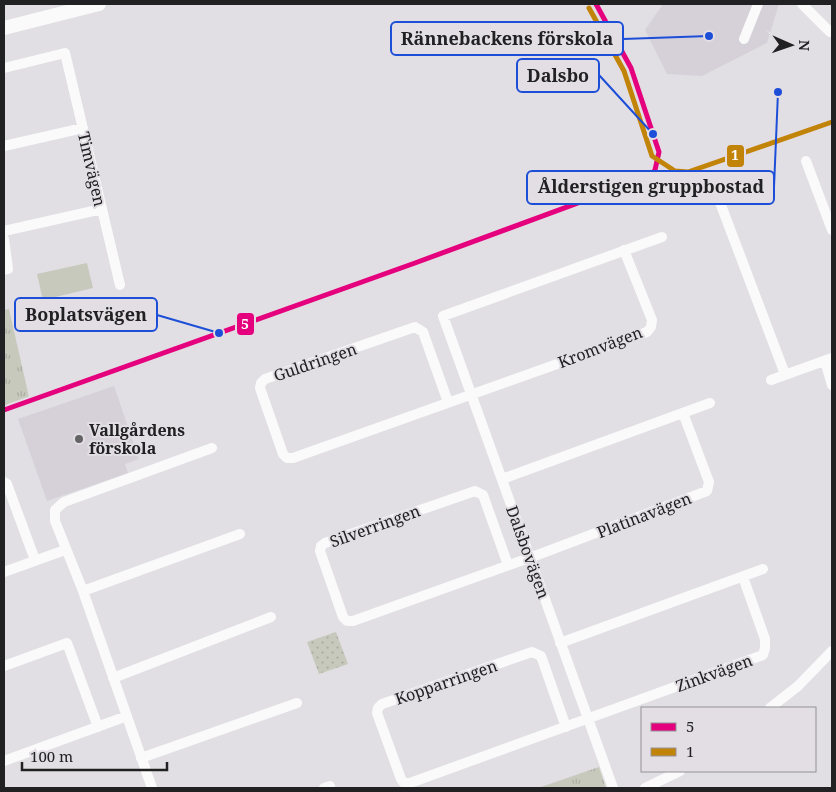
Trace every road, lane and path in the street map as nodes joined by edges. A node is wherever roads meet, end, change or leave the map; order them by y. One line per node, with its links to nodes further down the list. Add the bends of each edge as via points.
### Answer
1 (99, 4): 4 (street)
2 (758, 4): 6 (street)
3 (802, 4): 5 (street)
4 (4, 28)
5 (830, 32)
6 (744, 39)
7 (4, 68): 8 (street, Timvägen, via 65,53)
8 (82, 128): 9 (street); 12 (street, Timvägen)
9 (4, 146)
10 (806, 161): 13 (street)
11 (713, 184): 22 (street)
12 (102, 209): 15 (street); 20 (street, Timvägen)
13 (830, 218): 14 (street)
14 (832, 230)
15 (4, 231)
16 (662, 236): 18 (street)
17 (4, 238): 19 (street, via 8,269)
18 (624, 250): 25 (street, Kromvägen, via 652,320 646,332); 25 (street, Dalsbovägen, via 443,316)
19 (4, 270)
20 (120, 285)
21 (828, 360): 22 (street); 24 (street)
22 (786, 374): 23 (street)
23 (770, 380)
24 (832, 385)
25 (471, 394): 26 (street, Guldringen); 30 (street, Dalsbovägen)
26 (448, 402): 26 (street, Guldringen, via 287,458 260,388 265,379 415,327 423,332)
27 (710, 403): 28 (street)
28 (683, 413): 30 (street); 34 (street, Platinavägen, via 709,482 707,491)
29 (212, 448): 33 (street, via 64,502 55,510 54,522)
30 (502, 480): 34 (street, Dalsbovägen)
31 (4, 482): 35 (street)
32 (240, 534): 40 (street)
33 (66, 550): 35 (street); 40 (street)
34 (530, 558): 36 (street, Silverringen); 42 (street, Dalsbovägen)
35 (35, 560): 38 (street)
36 (508, 565): 36 (street, Silverringen, via 347,621 320,551 325,543 475,491 483,495)
37 (763, 570): 39 (street)
38 (4, 572)
39 (743, 577): 42 (street); 49 (street, Zinkvägen, via 765,639 763,655)
40 (83, 591): 45 (street)
41 (271, 617): 45 (street)
42 (560, 643): 49 (street, Dalsbovägen)
43 (832, 650): 47 (street, via 798,686)
44 (4, 666): 50 (street, via 67,643)
45 (113, 678): 48 (street)
46 (297, 703): 52 (street)
47 (771, 707)
48 (126, 716): 50 (street); 52 (street)
49 (588, 720): 51 (street, Kopparringen); 56 (street, Dalsbovägen)
50 (98, 727): 53 (street)
51 (566, 727): 51 (street, Kopparringen, via 404,783 377,713 382,704 532,652 541,656)
52 (141, 758): 55 (street)
53 (4, 761)
54 (678, 772): 57 (street)
55 (152, 788)
56 (613, 788)
57 (645, 788)

